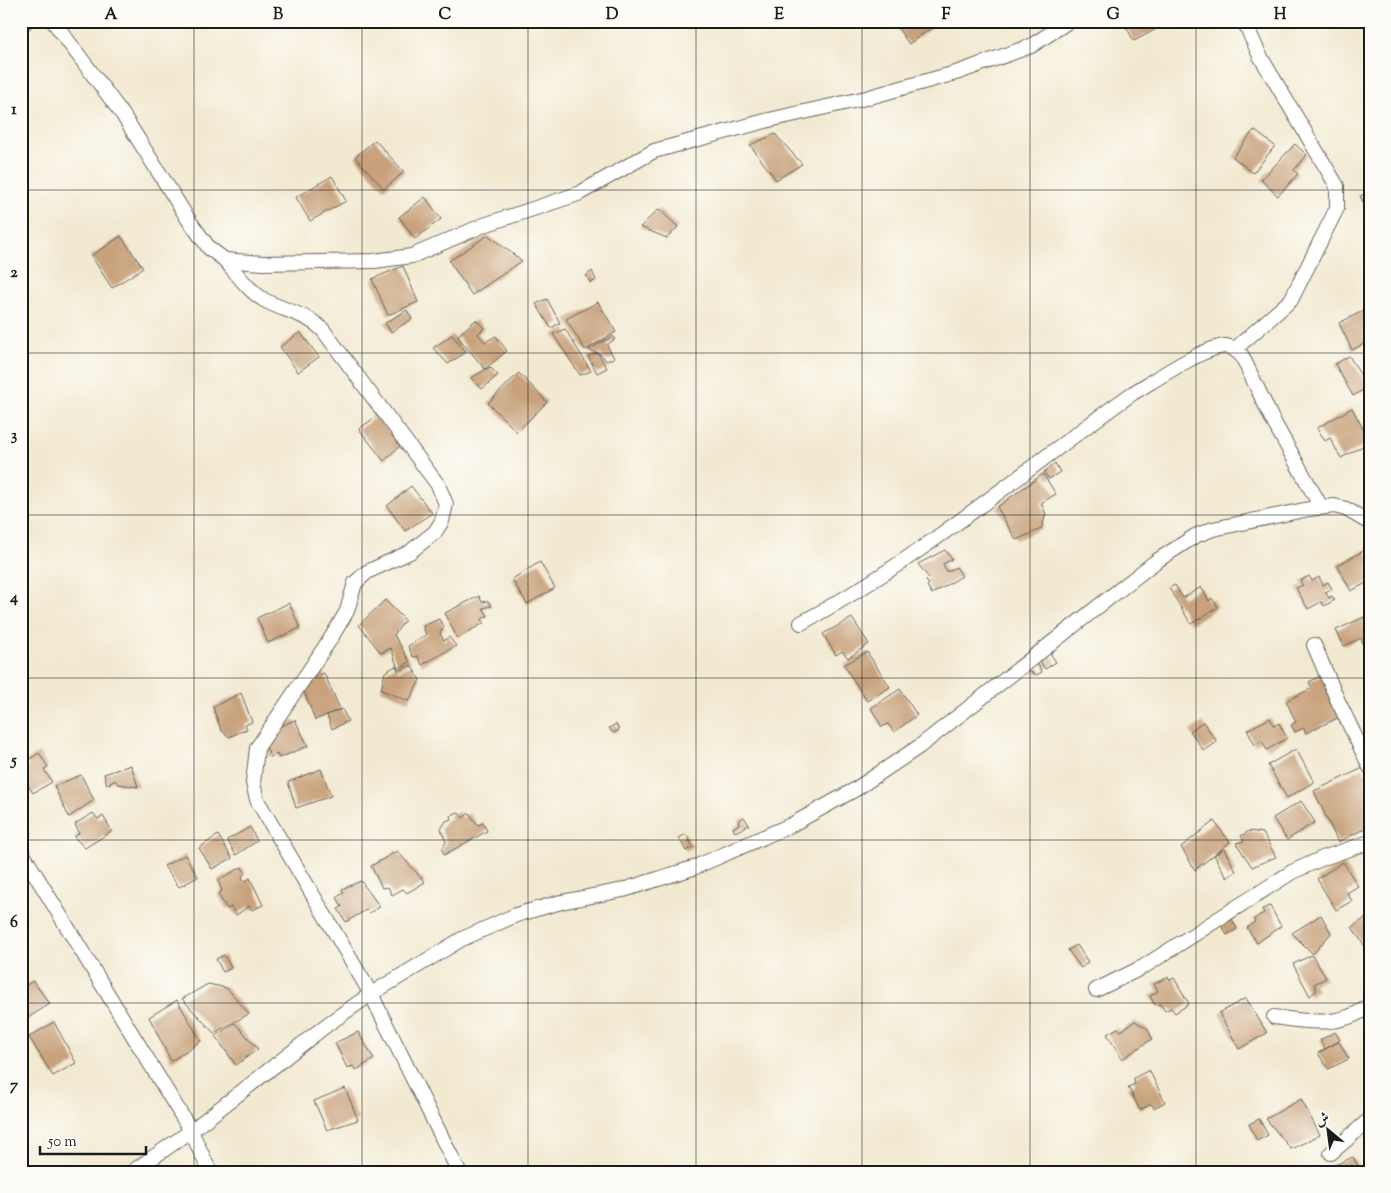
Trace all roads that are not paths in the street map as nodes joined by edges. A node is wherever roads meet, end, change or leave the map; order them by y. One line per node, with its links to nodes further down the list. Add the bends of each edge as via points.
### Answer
1 (27, 21): 5 (street)
2 (53, 21): 6 (street, via 123,116 202,239)
3 (1069, 21): 6 (street, via 1032,46 959,72 654,151 578,194 469,230 412,256 340,262)
4 (1244, 21): 7 (street, via 1260,56 1337,186 1337,208 1291,300)
5 (21, 25)
6 (225, 260): 16 (street, via 264,300 309,318 323,330 445,497 445,511 435,532 410,552 367,572 355,583 347,611 257,748 255,759 253,783 257,800)
7 (1235, 350): 8 (street, via 1242,356); 10 (street, via 1227,346 1199,356 1133,393 925,548 841,602)
8 (1321, 507): 9 (street, via 1346,508); 16 (street, via 1231,524 1195,536 1155,562 920,746 856,789 791,825 724,855 651,882 561,902 516,916 462,939)
9 (1370, 523)
10 (801, 623)
11 (1314, 646): 12 (street)
12 (1370, 767)
13 (1370, 842): 15 (street, via 1292,872 1143,967)
14 (21, 851): 20 (street)
15 (1096, 990)
16 (371, 994): 20 (street); 24 (street)
17 (1370, 1005): 18 (street, via 1344,1019 1325,1022)
18 (1274, 1017)
19 (1370, 1119): 21 (street)
20 (191, 1131): 22 (street); 23 (street)
21 (1331, 1153)
22 (208, 1170)
23 (132, 1172)
24 (459, 1172)

